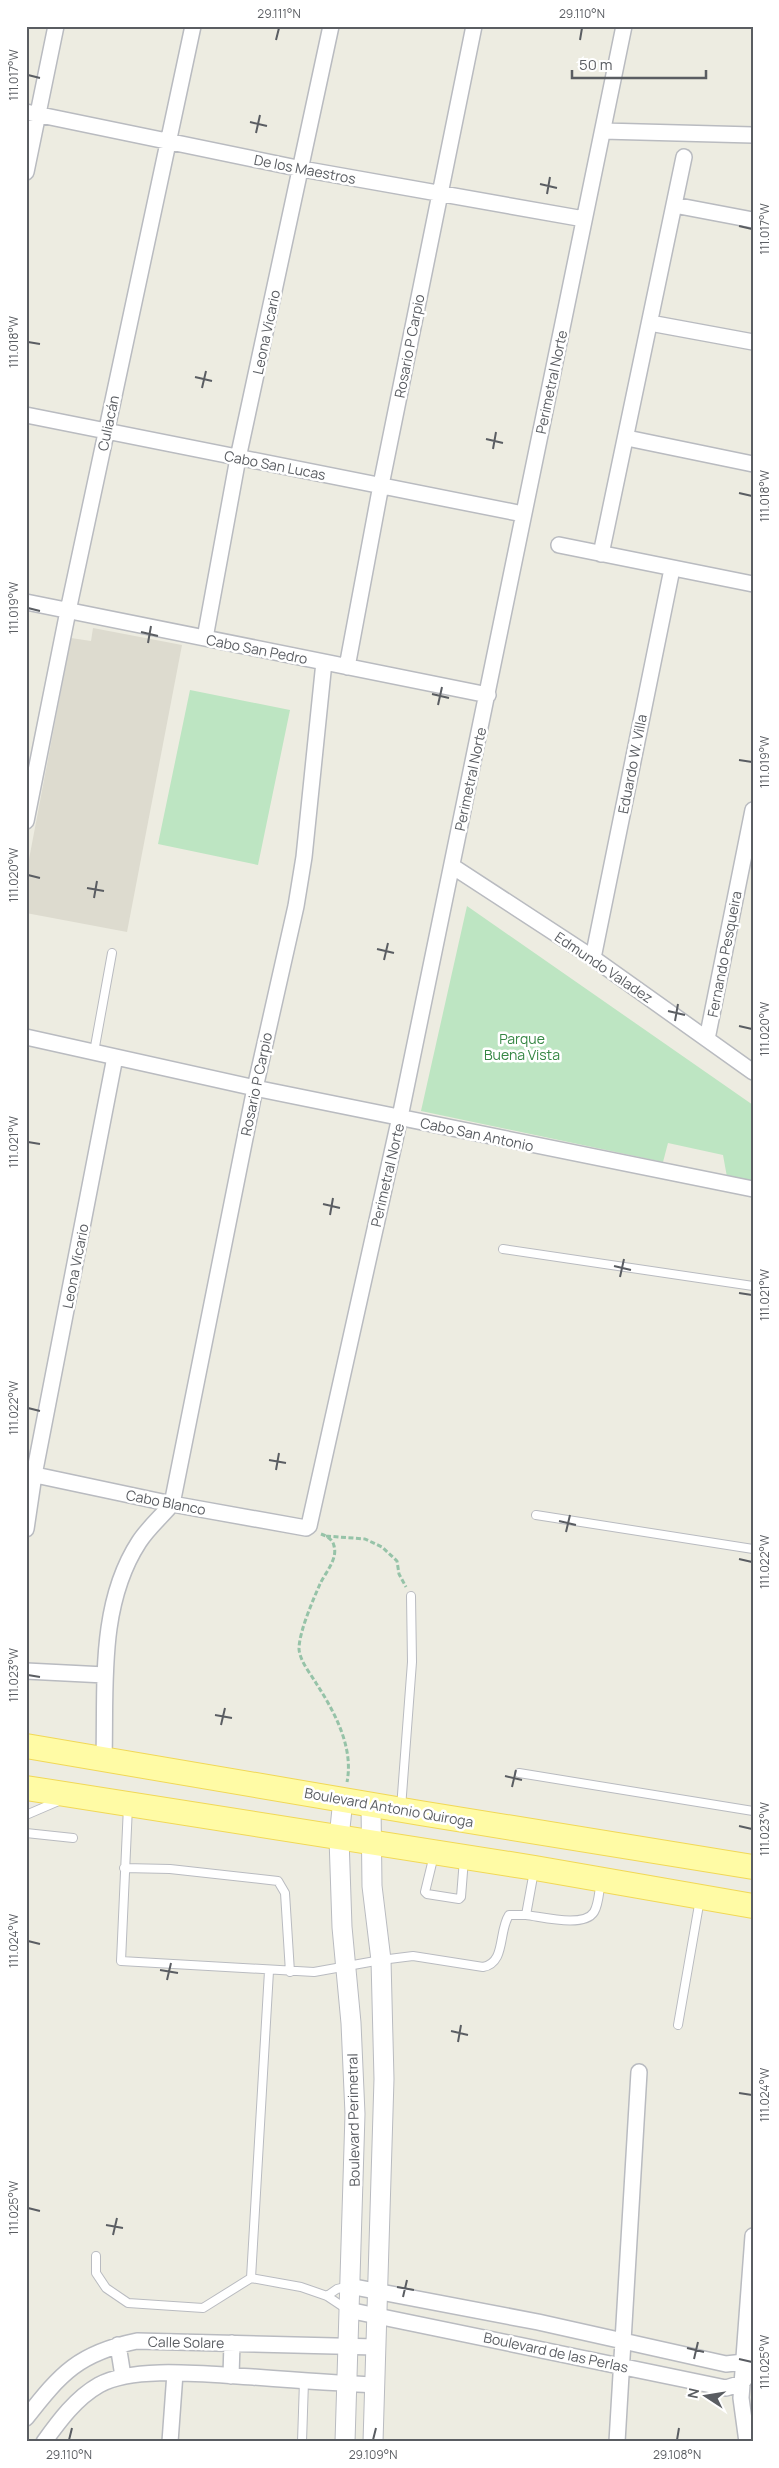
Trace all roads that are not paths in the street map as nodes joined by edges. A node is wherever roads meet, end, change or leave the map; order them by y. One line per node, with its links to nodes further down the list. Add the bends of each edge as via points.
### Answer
1 (56, 26): 6 (street)
2 (193, 26): 9 (street, Culiacán)
3 (331, 26): 11 (street, Leona Vicario)
4 (474, 26): 13 (street, Rosario P Carpio)
5 (624, 26): 7 (street, Perimetral Norte)
6 (32, 113): 9 (street, De los Maestros); 12 (street)
7 (602, 130): 8 (street); 15 (street, Perimetral Norte)
8 (753, 135)
9 (169, 143): 11 (street, De los Maestros); 20 (street, Culiacán)
10 (684, 157): 14 (street)
11 (302, 169): 13 (street, De los Maestros); 22 (street, Leona Vicario)
12 (26, 172)
13 (439, 195): 15 (street, De los Maestros); 24 (street, Rosario P Carpio)
14 (674, 205): 16 (street); 17 (street)
15 (584, 219): 25 (street, Perimetral Norte)
16 (753, 220)
17 (650, 323): 18 (street); 21 (street)
18 (753, 342)
19 (26, 415): 20 (street, Cabo San Lucas)
20 (106, 432): 22 (street, Cabo San Lucas); 31 (street, Culiacán)
21 (627, 438): 23 (street); 27 (street)
22 (238, 458): 24 (street, Cabo San Lucas); 32 (street, Leona Vicario)
23 (753, 464)
24 (382, 485): 25 (street, Cabo San Lucas); 34 (street, Rosario P Carpio)
25 (523, 514): 35 (street, Perimetral Norte)
26 (559, 545): 27 (street)
27 (601, 554): 28 (street)
28 (672, 569): 29 (street); 40 (street, Eduardo W. Villa)
29 (753, 584)
30 (26, 602): 31 (street, Cabo San Pedro)
31 (68, 612): 32 (street, Cabo San Pedro); 37 (street, Culiacán)
32 (205, 638): 33 (street, Cabo San Pedro)
33 (324, 662): 34 (street, Cabo San Pedro); 46 (street, Rosario P Carpio, via 301,880)
34 (347, 667): 35 (street, Cabo San Pedro)
35 (488, 695): 38 (street, Perimetral Norte)
36 (753, 810): 42 (street, Fernando Pesqueira)
37 (26, 821)
38 (452, 866): 40 (street, Edmundo Valadez); 47 (street, Perimetral Norte)
39 (112, 953): 43 (lane)
40 (593, 958): 42 (street, Edmundo Valadez)
41 (26, 1037): 43 (street, Cabo San Antonio)
42 (707, 1039): 45 (street, Edmundo Valadez)
43 (94, 1052): 44 (street, Cabo San Antonio)
44 (115, 1057): 46 (street, Cabo San Antonio); 51 (street, Leona Vicario)
45 (753, 1072)
46 (255, 1088): 47 (street, Cabo San Antonio); 52 (street, Rosario P Carpio)
47 (400, 1117): 48 (street, Cabo San Antonio); 54 (street, Perimetral Norte)
48 (753, 1189)
49 (503, 1248): 50 (lane)
50 (753, 1286)
51 (30, 1474): 52 (street, Cabo Blanco); 55 (street, Leona Vicario)
52 (172, 1504): 54 (street, Cabo Blanco); 59 (street, via 140,1541 118,1586 110,1622)
53 (536, 1515): 56 (lane)
54 (306, 1528)
55 (26, 1530)
56 (753, 1549)
57 (411, 1596): 68 (lane, via 412,1662)
58 (26, 1671): 59 (street)
59 (105, 1675): 61 (street)
60 (26, 1746): 61 (main road, Boulevard Antonio Quiroga)
61 (104, 1758): 65 (main road, Boulevard Antonio Quiroga)
62 (518, 1772): 69 (lane)
63 (26, 1788): 64 (main road)
64 (72, 1795): 66 (main road); 70 (lane)
65 (343, 1799): 67 (main road, Boulevard Antonio Quiroga); 73 (street, Boulevard Perimetral)
66 (128, 1804): 73 (main road); 78 (lane)
67 (370, 1804): 68 (main road, Boulevard Antonio Quiroga); 74 (street, Boulevard Perimetral)
68 (401, 1810): 77 (main road, Boulevard Antonio Quiroga)
69 (753, 1811)
70 (26, 1815)
71 (26, 1833): 72 (lane)
72 (74, 1838)
73 (339, 1838): 74 (main road); 85 (street, Boulevard Perimetral)
74 (370, 1842): 75 (main road); 84 (street, Boulevard Perimetral)
75 (434, 1853): 76 (main road); 76 (lane, via 427,1894 459,1899)
76 (464, 1858): 79 (main road)
77 (753, 1867)
78 (124, 1868): 86 (lane, via 120,1960 167,1966); 87 (lane, via 170,1869 278,1881 285,1893)
79 (535, 1868): 80 (main road); 83 (lane)
80 (601, 1881): 81 (main road); 83 (lane, via 595,1911 589,1918 577,1921)
81 (700, 1898): 82 (main road); 88 (lane)
82 (753, 1906)
83 (526, 1915): 84 (lane, via 510,1915 505,1922 497,1961 491,1966 413,1956)
84 (381, 1960): 85 (lane); 94 (street, Boulevard Perimetral, via 384,2079)
85 (346, 1967): 87 (lane); 93 (street, Boulevard Perimetral, via 356,2114)
86 (269, 1971): 87 (lane); 92 (lane)
87 (290, 1972)
88 (678, 2025)
89 (639, 2072): 99 (street)
90 (753, 2236): 105 (street)
91 (96, 2256): 92 (lane, via 96,2273 106,2288 128,2303 203,2308)
92 (252, 2278): 95 (lane, via 301,2287)
93 (349, 2286): 94 (street, Boulevard de las Perlas); 95 (lane); 96 (street, Boulevard Perimetral)
94 (377, 2291): 97 (street, Boulevard Perimetral); 98 (street, Boulevard de las Perlas)
95 (327, 2296): 96 (lane)
96 (348, 2310): 97 (street, Boulevard de las Perlas); 102 (street, Boulevard Perimetral)
97 (376, 2317): 103 (street, Boulevard Perimetral); 104 (street, Boulevard de las Perlas)
98 (538, 2322): 99 (street, Boulevard de las Perlas); 104 (street)
99 (623, 2341): 105 (street, Boulevard de las Perlas, via 726,2364); 106 (street)
100 (232, 2343): 101 (street, Calle Solare, via 137,2341); 102 (street, Calle Solare); 109 (street)
101 (118, 2345): 108 (street); 114 (street, Calle Solare, via 80,2361 64,2373)
102 (348, 2346): 103 (street, Calle Solare); 112 (street, Boulevard Perimetral)
103 (375, 2347): 113 (street, Boulevard Perimetral)
104 (531, 2347): 106 (street, Boulevard de las Perlas)
105 (750, 2363): 111 (street)
106 (622, 2366): 111 (street, Boulevard de las Perlas, via 726,2388); 120 (street)
107 (175, 2373): 108 (street); 109 (street); 116 (street)
108 (123, 2376): 115 (street, via 98,2385 84,2396)
109 (231, 2376): 110 (street)
110 (304, 2381): 112 (street); 117 (lane)
111 (742, 2383): 121 (street)
112 (346, 2384): 113 (street); 118 (street, Boulevard Perimetral)
113 (374, 2385): 119 (street, Boulevard Perimetral)
114 (26, 2418)
115 (44, 2442)
116 (170, 2442)
117 (302, 2442)
118 (345, 2442)
119 (373, 2442)
120 (617, 2442)
121 (747, 2442)

